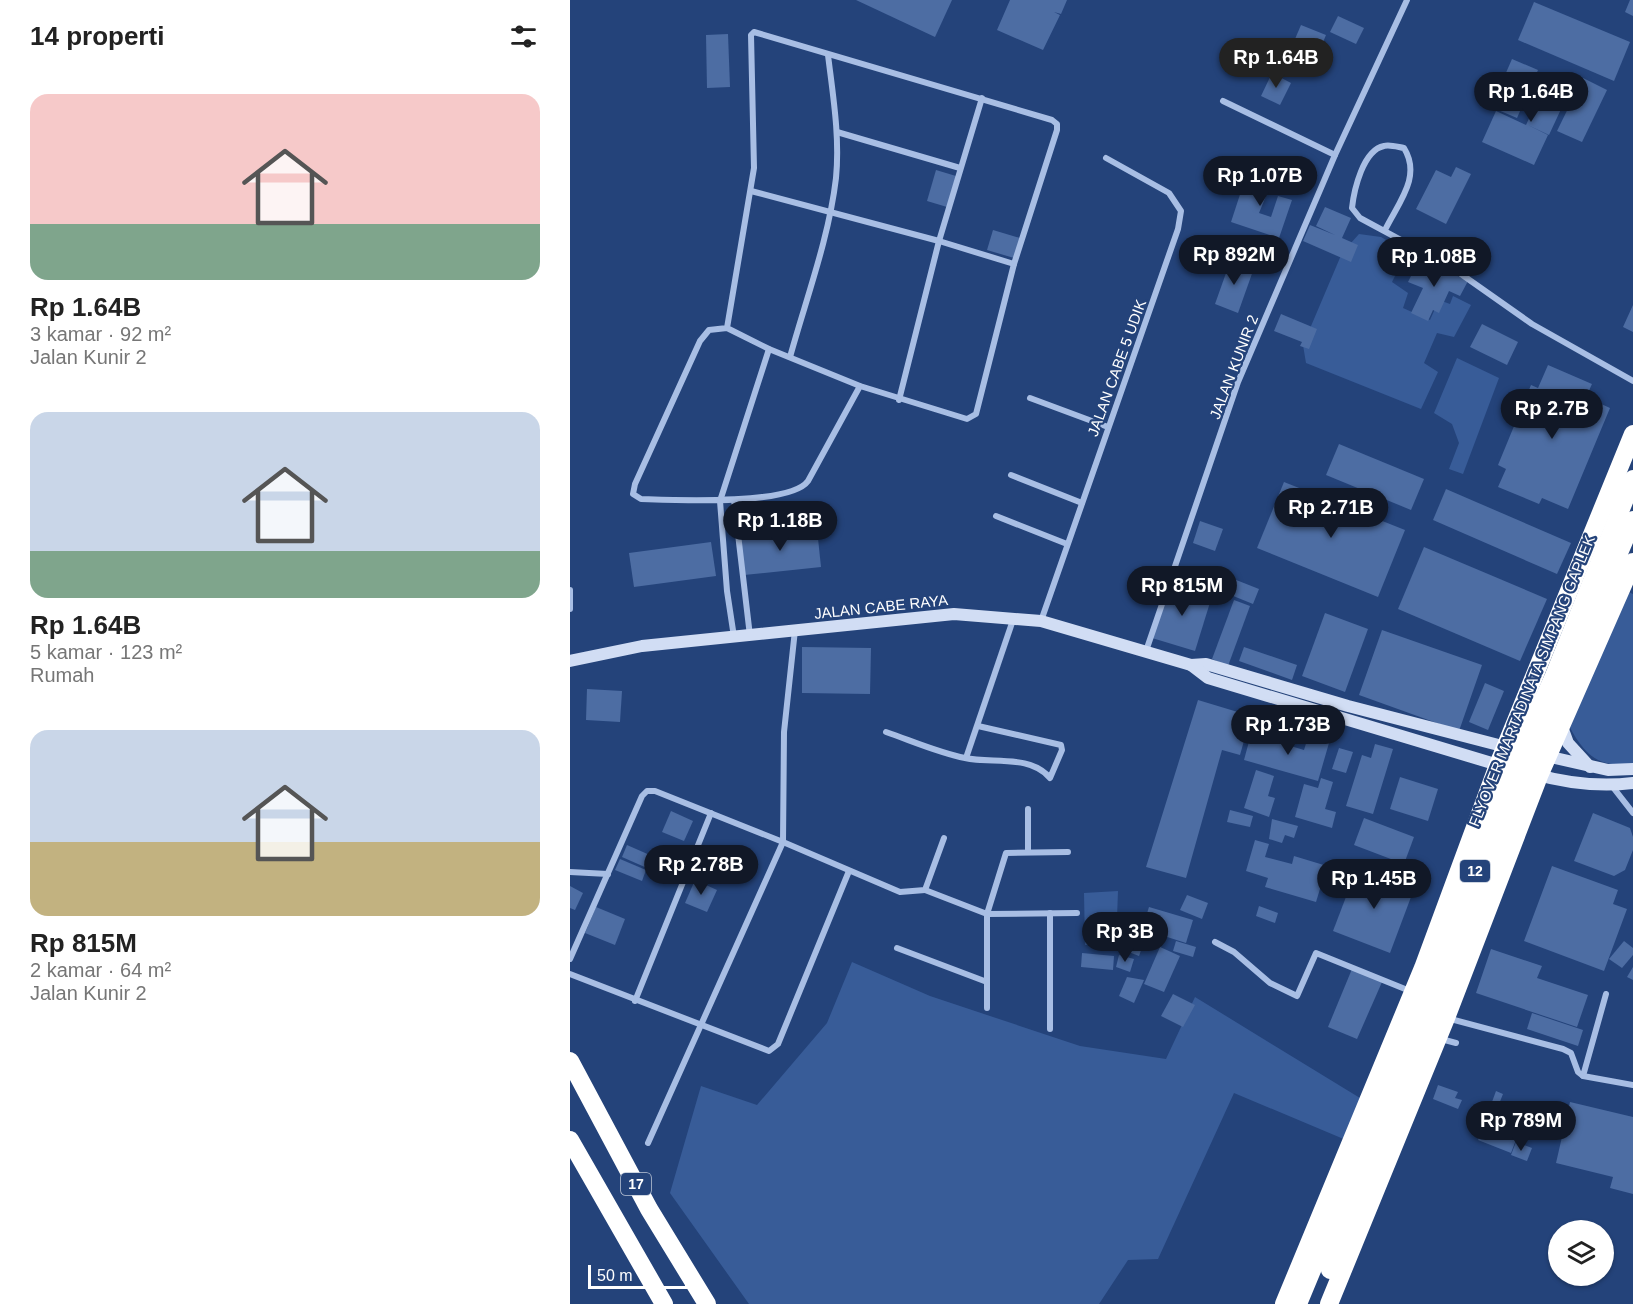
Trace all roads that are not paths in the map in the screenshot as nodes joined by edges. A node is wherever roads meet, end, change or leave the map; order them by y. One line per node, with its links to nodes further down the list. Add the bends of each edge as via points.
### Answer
1 (1407, 0): 6 (street, JALAN KUNIR 2)
2 (828, 55): 3 (street); 5 (street); 9 (street, via 757,32 751,35)
3 (982, 98): 8 (street); 13 (street, via 1057,124)
4 (1223, 101): 6 (street)
5 (837, 132): 8 (street); 10 (street)
6 (1335, 155): 40 (street, JALAN KUNIR 2, via 1238,382)
7 (1106, 158): 21 (street, JALAN CABE 5 UDIK, via 1169,193 1181,210 1178,229)
8 (960, 168): 12 (street)
9 (751, 191): 10 (street); 14 (street)
10 (830, 211): 12 (street); 16 (street)
11 (1384, 230): 11 (street, via 1411,175 1411,159 1404,148 1384,146 1371,154 1363,167 1352,208 1360,218); 17 (street, via 1451,267 1532,324)
12 (939, 241): 13 (street); 20 (street)
13 (1014, 264): 20 (street, via 972,418 966,420)
14 (727, 327): 15 (street); 26 (street, via 709,330 700,341 633,494 641,499)
15 (769, 349): 16 (street); 26 (street)
16 (790, 357): 18 (street)
17 (1633, 381)
18 (860, 386): 20 (street); 25 (street, via 804,487 796,492)
19 (1030, 398): 21 (street)
20 (899, 400)
21 (1108, 427): 27 (street, JALAN CABE 5 UDIK)
22 (1633, 434): 43 (highway)
23 (1011, 475): 27 (street)
24 (1633, 479): 91 (highway, FLYOVER MARTADINATA SIMPANG GAPLEK / 12, bridge, via 1511,773)
25 (734, 500): 26 (street); 38 (street)
26 (720, 501): 39 (street)
27 (1082, 503): 30 (street, JALAN CABE 5 UDIK)
28 (996, 516): 30 (street)
29 (1633, 520): 91 (highway, FLYOVER MARTADINATA SIMPANG GAPLEK / 12, bridge, via 1530,760 1470,922)
30 (1067, 544): 36 (street, JALAN CABE 5 UDIK)
31 (1633, 561): 44 (highway)
32 (570, 590): 33 (street)
33 (570, 599): 34 (street)
34 (570, 609)
35 (1014, 616): 36 (main road, JALAN CABE RAYA); 37 (main road, JALAN CABE RAYA, via 954,614); 45 (street)
36 (1041, 621): 40 (main road, JALAN CABE RAYA)
37 (795, 630): 38 (main road, JALAN CABE RAYA); 62 (street, via 784,732)
38 (750, 636): 39 (main road, JALAN CABE RAYA)
39 (734, 637): 41 (main road, JALAN CABE RAYA, via 642,646)
40 (1146, 651): 42 (main road, JALAN CABE RAYA)
41 (570, 661)
42 (1191, 665): 47 (main road, JALAN CABE RAYA, via 1206,664 1368,712); 50 (main road, JALAN CABE RAYA, via 1208,678)
43 (1522, 706): 44 (highway, via 1532,716); 47 (highway)
44 (1561, 724): 48 (highway); 51 (main road, via 1568,743)
45 (978, 726): 49 (street); 49 (street, via 1058,744 1062,750 1050,778 1029,764)
46 (885, 732): 49 (street)
47 (1506, 747): 48 (main road, JALAN CABE RAYA); 50 (highway)
48 (1548, 756): 51 (main road, JALAN CABE RAYA); 53 (highway)
49 (966, 758)
50 (1498, 765): 53 (main road, JALAN CABE RAYA); 56 (highway)
51 (1590, 767): 52 (main road, JALAN CABE RAYA)
52 (1633, 769)
53 (1539, 776): 55 (main road, JALAN CABE RAYA); 60 (highway)
54 (1633, 783): 55 (main road, JALAN CABE RAYA)
55 (1612, 786): 59 (street)
56 (1485, 800): 60 (highway, via 1499,797 1509,801); 77 (highway)
57 (1028, 809): 63 (street)
58 (711, 813): 62 (street); 67 (street, via 655,791 644,793); 79 (street)
59 (1633, 813)
60 (1524, 816): 81 (highway)
61 (944, 838): 68 (street)
62 (783, 842): 65 (street); 82 (street)
63 (1028, 852): 64 (street); 71 (street, via 1006,853)
64 (1068, 852)
65 (849, 871): 68 (street, via 900,892); 82 (street, via 774,1049 764,1051)
66 (570, 872): 67 (street)
67 (608, 874): 74 (street)
68 (925, 890): 71 (street)
69 (1050, 913): 70 (street); 71 (street); 83 (street)
70 (1077, 913)
71 (987, 914): 76 (street)
72 (1215, 942): 77 (street, via 1234,952 1270,982 1297,996 1316,953)
73 (897, 948): 76 (street)
74 (570, 959)
75 (570, 974): 79 (street)
76 (987, 982): 80 (street)
77 (1414, 992): 94 (highway)
78 (1606, 994): 87 (street)
79 (635, 1001): 82 (street)
80 (987, 1008)
81 (1446, 1018): 84 (highway); 87 (street, via 1563,1049 1570,1053)
82 (702, 1025): 90 (street)
83 (1050, 1029)
84 (1437, 1038): 85 (street); 97 (highway)
85 (1456, 1043)
86 (570, 1061): 93 (highway, 17, via 649,1209)
87 (1583, 1076): 88 (street)
88 (1633, 1085)
89 (570, 1140): 92 (highway, 17)
90 (648, 1143)
91 (1322, 1267): 95 (highway, 12); 96 (highway, 12)
92 (664, 1304)
93 (707, 1304)
94 (1284, 1304)
95 (1298, 1304)
96 (1316, 1304)
97 (1329, 1304)

